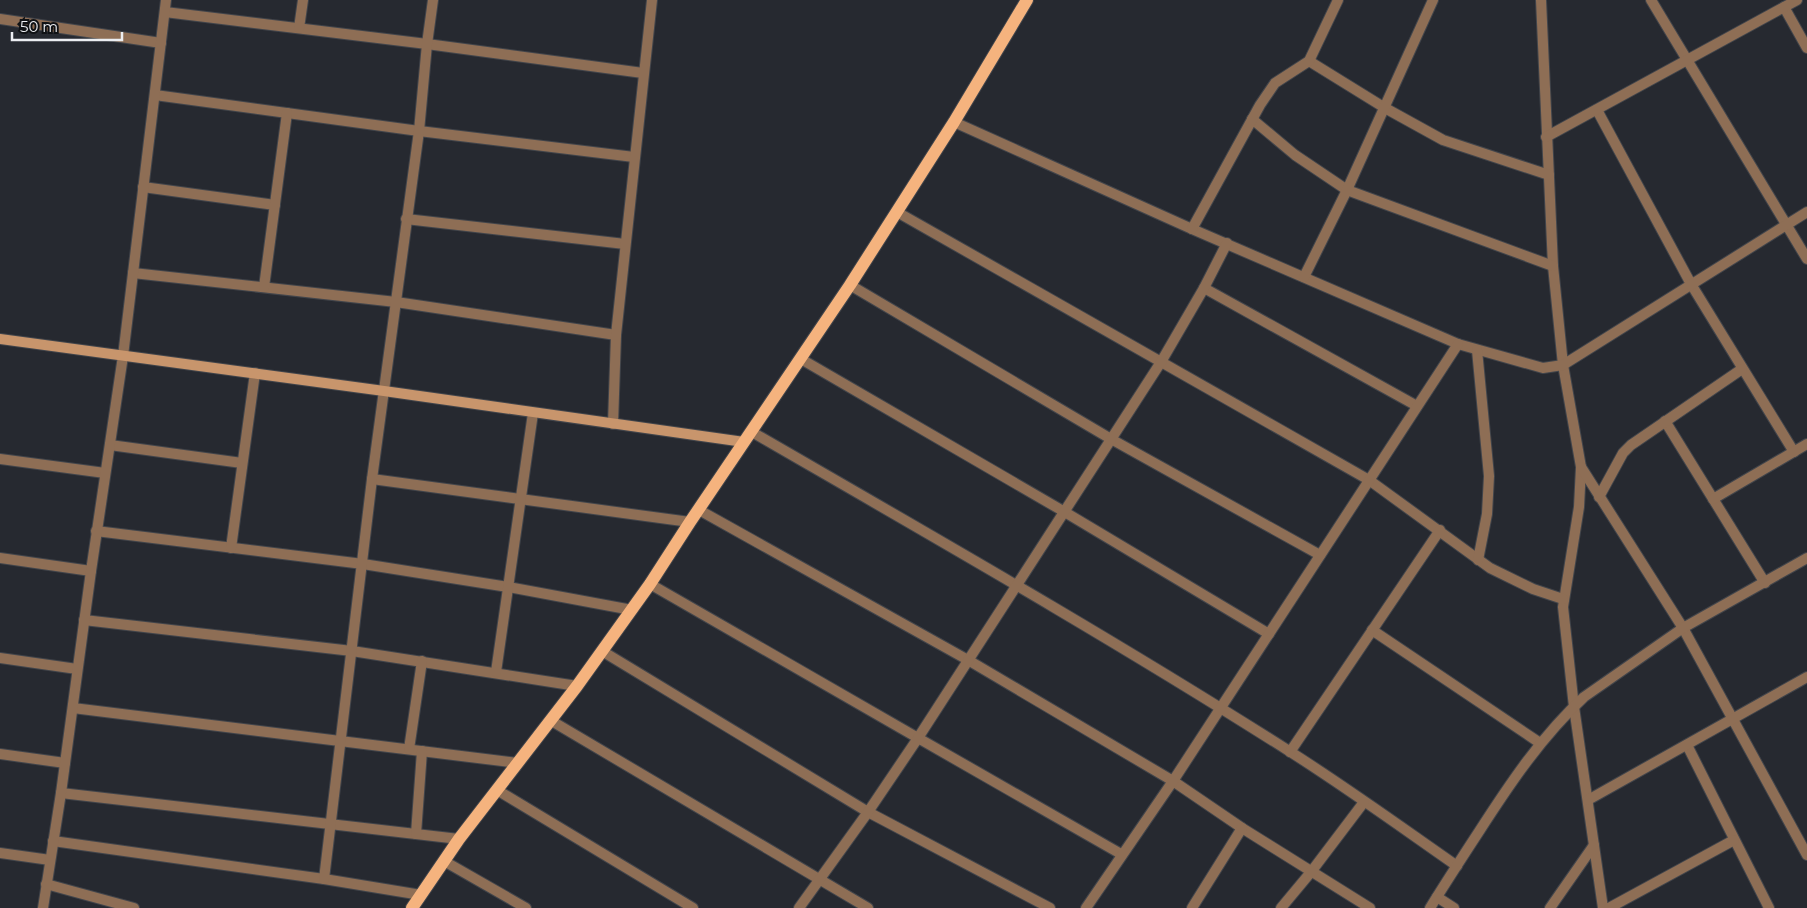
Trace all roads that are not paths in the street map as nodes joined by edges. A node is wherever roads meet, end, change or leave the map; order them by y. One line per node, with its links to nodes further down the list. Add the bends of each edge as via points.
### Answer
1 (166, 0): 12 (street)
2 (302, 0): 14 (street)
3 (433, 0): 16 (street)
4 (652, 0): 20 (street)
5 (1027, 0): 26 (main road)
6 (1338, 0): 19 (street)
7 (1433, 0): 22 (street)
8 (1541, 0): 28 (street)
9 (1651, 0): 18 (street)
10 (1797, 0): 11 (street)
11 (1784, 7): 17 (street); 18 (street)
12 (165, 12): 14 (street); 15 (street)
13 (0, 19): 15 (street)
14 (299, 28): 16 (street)
15 (161, 43): 21 (street)
16 (427, 44): 20 (street); 27 (street)
17 (1807, 48)
18 (1686, 60): 23 (street); 37 (street)
19 (1308, 61): 22 (street); 25 (street, via 1275,83)
20 (643, 73): 29 (street)
21 (155, 95): 24 (street); 31 (street)
22 (1385, 108): 30 (street, via 1443,140); 32 (street)
23 (1596, 110): 28 (street); 45 (street)
24 (288, 113): 27 (street); 33 (street)
25 (1252, 119): 32 (street, via 1295,155); 38 (street)
26 (954, 122): 34 (main road); 38 (street)
27 (419, 131): 29 (street); 36 (street)
28 (1546, 137): 30 (street)
29 (634, 157): 40 (street)
30 (1549, 175): 42 (street)
31 (143, 187): 33 (street); 43 (street)
32 (1347, 190): 42 (street); 44 (street)
33 (275, 205): 47 (street)
34 (897, 212): 46 (main road); 56 (street)
35 (1807, 212): 37 (street)
36 (406, 219): 40 (street); 49 (street)
37 (1786, 224): 41 (street); 45 (street)
38 (1192, 229): 39 (street)
39 (1227, 243): 44 (street); 48 (street)
40 (625, 244): 50 (street)
41 (1807, 259)
42 (1553, 266): 57 (street)
43 (134, 273): 47 (street); 54 (street)
44 (1304, 277): 52 (street)
45 (1691, 284): 57 (street); 58 (street)
46 (850, 285): 55 (main road); 66 (street)
47 (264, 287): 49 (street)
48 (1204, 288): 56 (street); 61 (street)
49 (396, 302): 50 (street); 60 (street)
50 (616, 335): 64 (street)
51 (0, 340): 54 (street)
52 (1458, 344): 53 (street); 61 (street)
53 (1477, 350): 57 (street, via 1543,368); 88 (street, via 1489,476 1487,514)
54 (123, 356): 59 (street); 68 (street)
55 (801, 359): 65 (main road); 80 (street)
56 (1160, 362): 66 (street); 75 (street)
57 (1563, 365): 72 (street)
58 (1742, 369): 63 (street); 69 (street)
59 (255, 373): 60 (street); 71 (street)
60 (384, 390): 62 (street); 74 (street)
61 (1417, 406): 75 (street)
62 (533, 413): 64 (street); 77 (street)
63 (1665, 421): 76 (street, via 1623,453); 78 (street)
64 (612, 424): 65 (street)
65 (748, 437): 79 (main road); 93 (street)
66 (1111, 439): 80 (street); 85 (street)
67 (1807, 444): 69 (street)
68 (110, 445): 71 (street); 73 (street)
69 (1794, 452): 78 (street)
70 (0, 459): 73 (street)
71 (242, 463): 84 (street)
72 (1581, 467): 76 (street); 95 (street, via 1579,507)
73 (105, 473): 83 (street)
74 (372, 480): 77 (street); 89 (street)
75 (1369, 480): 82 (street); 85 (street)
76 (1599, 497): 98 (street)
77 (520, 499): 81 (street); 94 (street)
78 (1713, 499): 91 (street)
79 (699, 510): 81 (main road); 104 (street)
80 (1064, 511): 93 (street); 100 (street)
81 (690, 522): 92 (main road)
82 (1440, 530): 88 (street); 99 (street)
83 (96, 531): 84 (street); 90 (street)
84 (231, 548): 89 (street)
85 (1320, 555): 100 (street)
86 (0, 558): 90 (street)
87 (1807, 558): 91 (street)
88 (1478, 560): 95 (street, via 1524,585)
89 (363, 564): 94 (street); 101 (street)
90 (90, 571): 97 (street)
91 (1765, 583): 98 (street)
92 (650, 584): 96 (main road); 115 (street)
93 (1017, 584): 104 (street); 112 (street)
94 (508, 586): 96 (street); 107 (street)
95 (1563, 599): 110 (street)
96 (632, 610): 102 (main road)
97 (84, 620): 101 (street); 106 (street)
98 (1684, 628): 110 (street); 113 (street)
99 (1372, 630): 117 (street); 121 (street)
100 (1269, 634): 112 (street)
101 (352, 651): 105 (street); 116 (street)
102 (602, 651): 109 (main road); 130 (street)
103 (0, 658): 106 (street)
104 (968, 660): 115 (street); 125 (street)
105 (422, 661): 107 (street); 119 (street)
106 (78, 669): 111 (street)
107 (496, 672): 109 (street)
108 (1807, 677): 113 (street)
109 (577, 686): 114 (main road)
110 (1574, 707): 117 (street); 128 (street)
111 (73, 708): 116 (street); 123 (street)
112 (1220, 708): 121 (street); 125 (street)
113 (1733, 719): 118 (street); 140 (street)
114 (550, 720): 124 (main road); 146 (street)
115 (918, 738): 130 (street); 139 (street)
116 (340, 740): 119 (street); 131 (street)
117 (1540, 743): 143 (street)
118 (1687, 745): 128 (street); 135 (street)
119 (409, 750): 120 (street)
120 (422, 751): 124 (street); 133 (street)
121 (1290, 752): 129 (street)
122 (0, 754): 123 (street)
123 (65, 762): 127 (street)
124 (518, 763): 126 (main road)
125 (1173, 781): 132 (street); 139 (street)
126 (497, 790): 134 (main road); 154 (street)
127 (61, 793): 131 (street); 136 (street)
128 (1588, 800): 137 (street)
129 (1364, 802): 143 (street); 144 (street)
130 (868, 812): 146 (street); 157 (street)
131 (330, 823): 133 (street); 145 (street)
132 (1242, 828): 144 (street); 159 (street)
133 (416, 834): 134 (street)
134 (459, 839): 142 (main road)
135 (1734, 840): 166 (street); 167 (street)
136 (54, 841): 141 (street); 145 (street)
137 (1594, 845): 164 (street); 165 (street)
138 (0, 853): 141 (street)
139 (1121, 854): 158 (street)
140 (1807, 855)
141 (50, 860): 147 (street)
142 (444, 861): 148 (main road); 153 (street)
143 (1457, 866): 149 (street)
144 (1312, 872): 160 (street); 161 (street)
145 (324, 879): 148 (street)
146 (820, 880): 155 (street); 156 (street)
147 (46, 884): 150 (street); 151 (street)
148 (421, 895): 152 (main road)
149 (1437, 897): 162 (street); 163 (street)
150 (42, 908)
151 (134, 908)
152 (412, 908)
153 (526, 908)
154 (693, 908)
155 (799, 908)
156 (868, 908)
157 (1050, 908)
158 (1086, 908)
159 (1192, 908)
160 (1281, 908)
161 (1370, 908)
162 (1430, 908)
163 (1454, 908)
164 (1550, 908)
165 (1603, 908)
166 (1609, 908)
167 (1769, 908)

